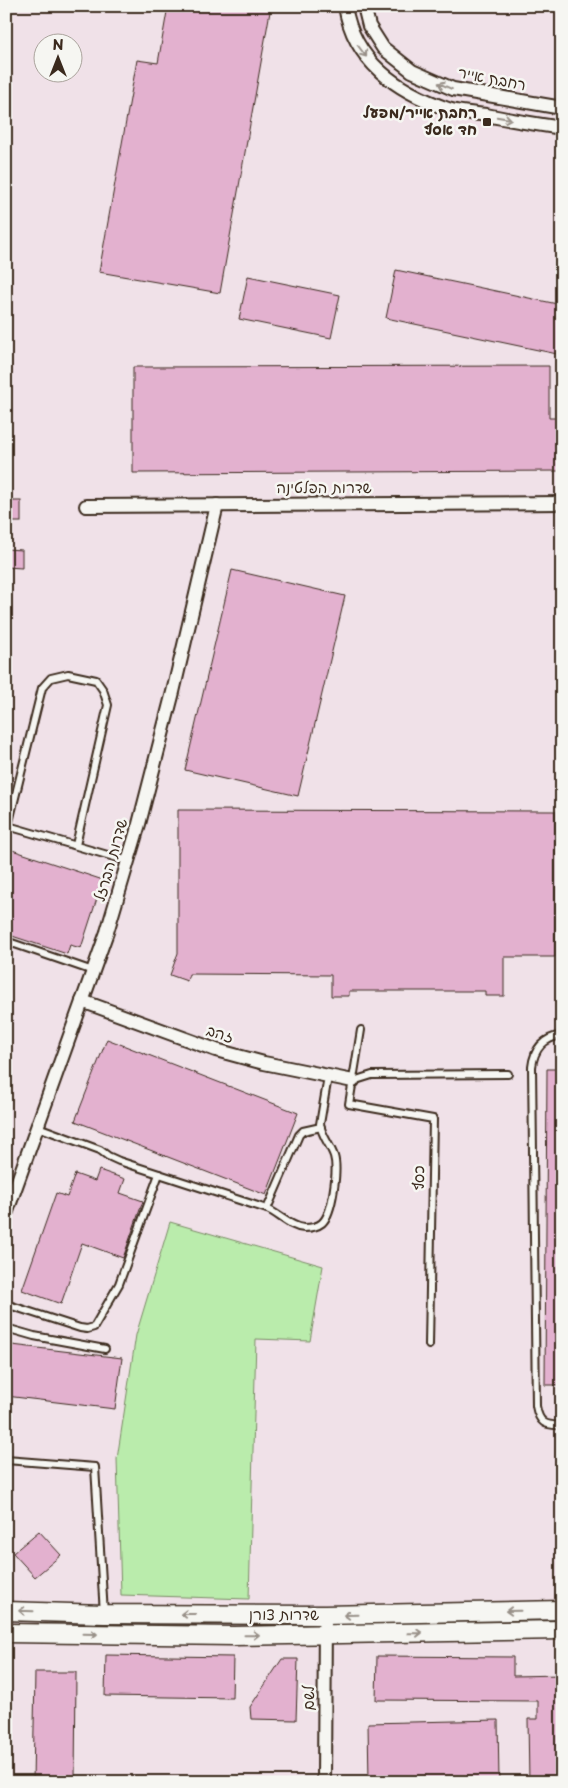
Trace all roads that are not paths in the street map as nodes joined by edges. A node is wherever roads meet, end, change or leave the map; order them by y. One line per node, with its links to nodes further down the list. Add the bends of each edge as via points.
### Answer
1 (345, 6): 4 (street, one-way to 4, via 358,46 376,69 404,90 449,109)
2 (364, 6): 3 (street, רחבת אייר, one-way to 2, via 453,89 412,71 383,48 369,26)
3 (562, 108)
4 (562, 128)
5 (562, 503): 6 (street, שדרות הפלטינה)
6 (217, 505): 7 (street, שדרות הפלטינה); 10 (street, שדרות הברזל, via 173,692)
7 (86, 506)
8 (7, 826): 9 (lane); 9 (lane, via 42,688 51,678 68,674 96,680 108,705)
9 (76, 846): 10 (lane)
10 (128, 861): 12 (street, שדרות הברזל)
11 (6, 941): 12 (lane)
12 (93, 971): 13 (street, שדרות הברזל)
13 (82, 1001): 17 (street, זהב, via 216,1050); 19 (street, שדרות הברזל)
14 (361, 1030): 18 (lane)
15 (562, 1035): 28 (lane, via 540,1045 533,1056 532,1067 536,1406 542,1422)
16 (508, 1074): 18 (lane, via 372,1075)
17 (328, 1077): 18 (street, זהב); 20 (lane)
18 (353, 1082): 26 (lane, כסף, via 349,1104 433,1119)
19 (38, 1127): 21 (lane); 23 (street, שדרות הברזל)
20 (320, 1127): 22 (lane, via 299,1135); 22 (lane, via 335,1162 335,1184 326,1218 314,1227 303,1228)
21 (159, 1174): 22 (lane); 24 (lane, via 119,1284 94,1327 80,1328)
22 (267, 1209)
23 (6, 1214)
24 (12, 1306)
25 (6, 1328): 27 (lane)
26 (429, 1345)
27 (105, 1349)
28 (562, 1425)
29 (6, 1460): 32 (lane, via 95,1467)
30 (562, 1610): 33 (street, שדרות צורן, one-way to 33)
31 (6, 1611): 32 (street, שדרות צורן, one-way to 31)
32 (104, 1614): 33 (street, שדרות צורן, one-way to 32)
33 (325, 1615): 36 (street, לשם)
34 (562, 1630): 36 (street, שדרות צורן, one-way to 34)
35 (6, 1633): 36 (street, שדרות צורן, one-way to 36)
36 (325, 1634): 37 (street, לשם)
37 (324, 1782)

